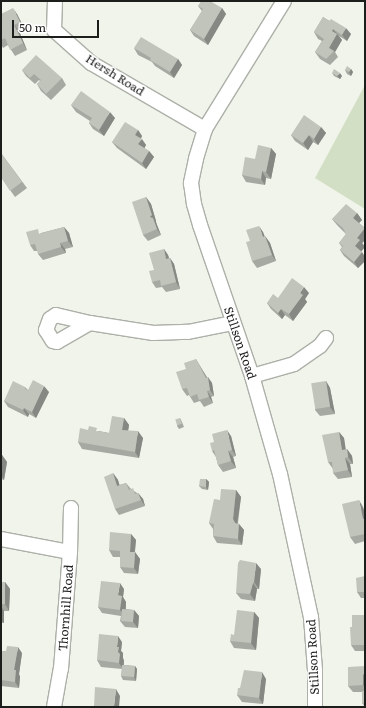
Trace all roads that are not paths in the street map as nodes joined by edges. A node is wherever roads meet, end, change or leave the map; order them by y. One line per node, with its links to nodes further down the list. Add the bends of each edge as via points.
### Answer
1 (55, 1): 3 (street, Hersh Road, via 54,30 91,62)
2 (284, 1): 3 (street, Stillson Road)
3 (205, 129): 5 (street, Stillson Road, via 191,182 194,204)
4 (90, 323): 5 (street, via 153,333 188,332)
5 (233, 323): 7 (street, Stillson Road)
6 (326, 338): 7 (street, via 320,346 294,364)
7 (252, 376): 12 (street, Stillson Road, via 280,474 311,617)
8 (71, 508): 10 (street, Thornhill Road)
9 (1, 540): 10 (street)
10 (70, 552): 11 (street, Thornhill Road, via 61,669)
11 (54, 707)
12 (315, 707)

